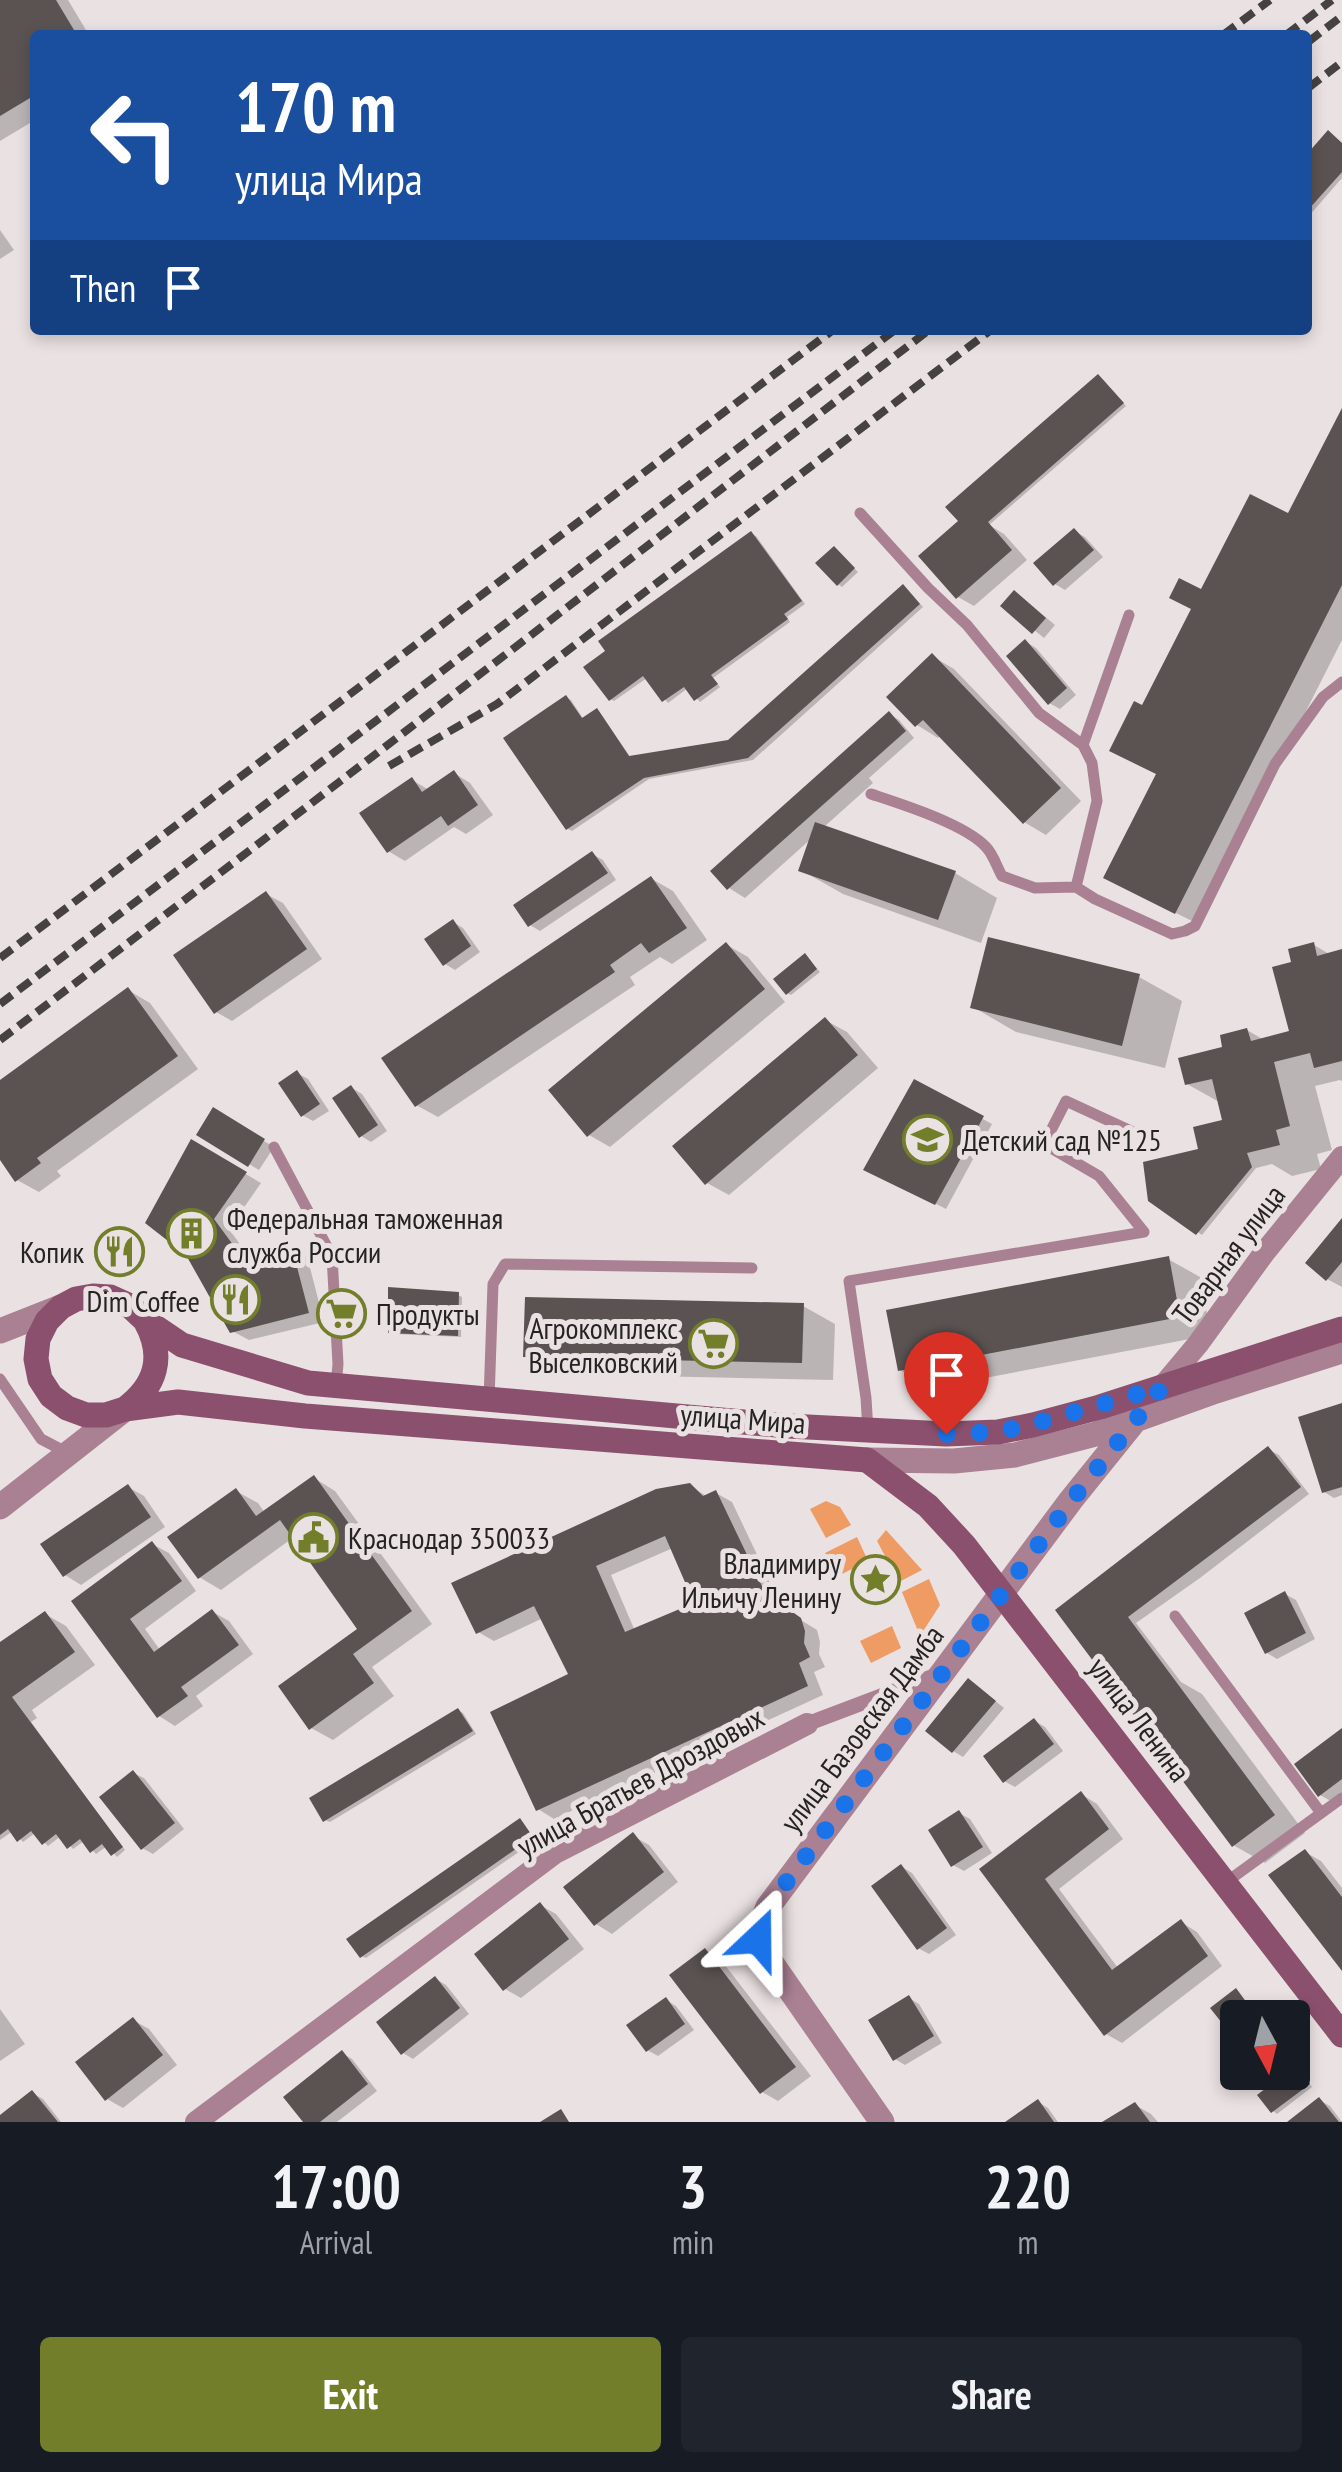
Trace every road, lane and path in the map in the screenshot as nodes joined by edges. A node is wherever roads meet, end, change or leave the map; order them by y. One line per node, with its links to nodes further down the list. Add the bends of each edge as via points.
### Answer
1 (860, 513): 4 (lane, via 1039,713)
2 (1129, 616): 4 (lane)
3 (1342, 682): 6 (lane, via 1323,697 1275,764 1195,926 1172,934)
4 (1083, 745): 6 (lane, via 1096,800)
5 (870, 794): 6 (lane, via 969,836 987,848 1002,876 1035,888)
6 (1076, 886)
7 (1131, 1131): 22 (lane, via 1066,1101 1044,1144 1099,1176 1144,1232 849,1281)
8 (274, 1147): 17 (lane, via 332,1256)
9 (1342, 1157): 18 (street, Товарная улица)
10 (752, 1268): 19 (lane, via 505,1264 493,1284)
11 (61, 1307): 12 (main road, via 76,1299 110,1298); 14 (street); 20 (main road, via 38,1339 40,1379 51,1396 86,1415)
12 (145, 1320): 17 (main road, улица Мира, via 182,1345); 20 (main road, via 155,1369)
13 (1342, 1329): 18 (main road, улица Мира)
14 (0, 1331)
15 (1342, 1351): 21 (street, улица Мира)
16 (0, 1379): 23 (lane, via 42,1439)
17 (336, 1386): 19 (main road, улица Мира)
18 (1162, 1387): 21 (street, улица Базовская Дамба); 22 (main road, улица Мира, via 998,1432)
19 (489, 1400): 22 (main road, улица Мира)
20 (125, 1408): 23 (street); 24 (main road, улица Мира, via 178,1402)
21 (1133, 1422): 24 (street, улица Мира, via 1015,1455); 26 (street, улица Базовская Дамба)
22 (868, 1431)
23 (68, 1453): 25 (street)
24 (867, 1460): 26 (main road, улица Ленина, via 928,1506)
25 (0, 1507)
26 (1003, 1593): 28 (street, улица Базовская Дамба); 32 (main road, улица Ленина)
27 (1175, 1616): 31 (lane)
28 (941, 1674): 29 (street, улица Братьев Дроздовых); 35 (street, улица Базовская Дамба, via 768,1907 758,1939)
29 (807, 1724): 34 (street, улица Братьев Дроздовых, via 556,1854)
30 (1342, 1798): 31 (lane)
31 (1321, 1813): 32 (lane)
32 (1225, 1883): 33 (main road, улица Ленина)
33 (1342, 2035)
34 (196, 2122)
35 (882, 2122)

